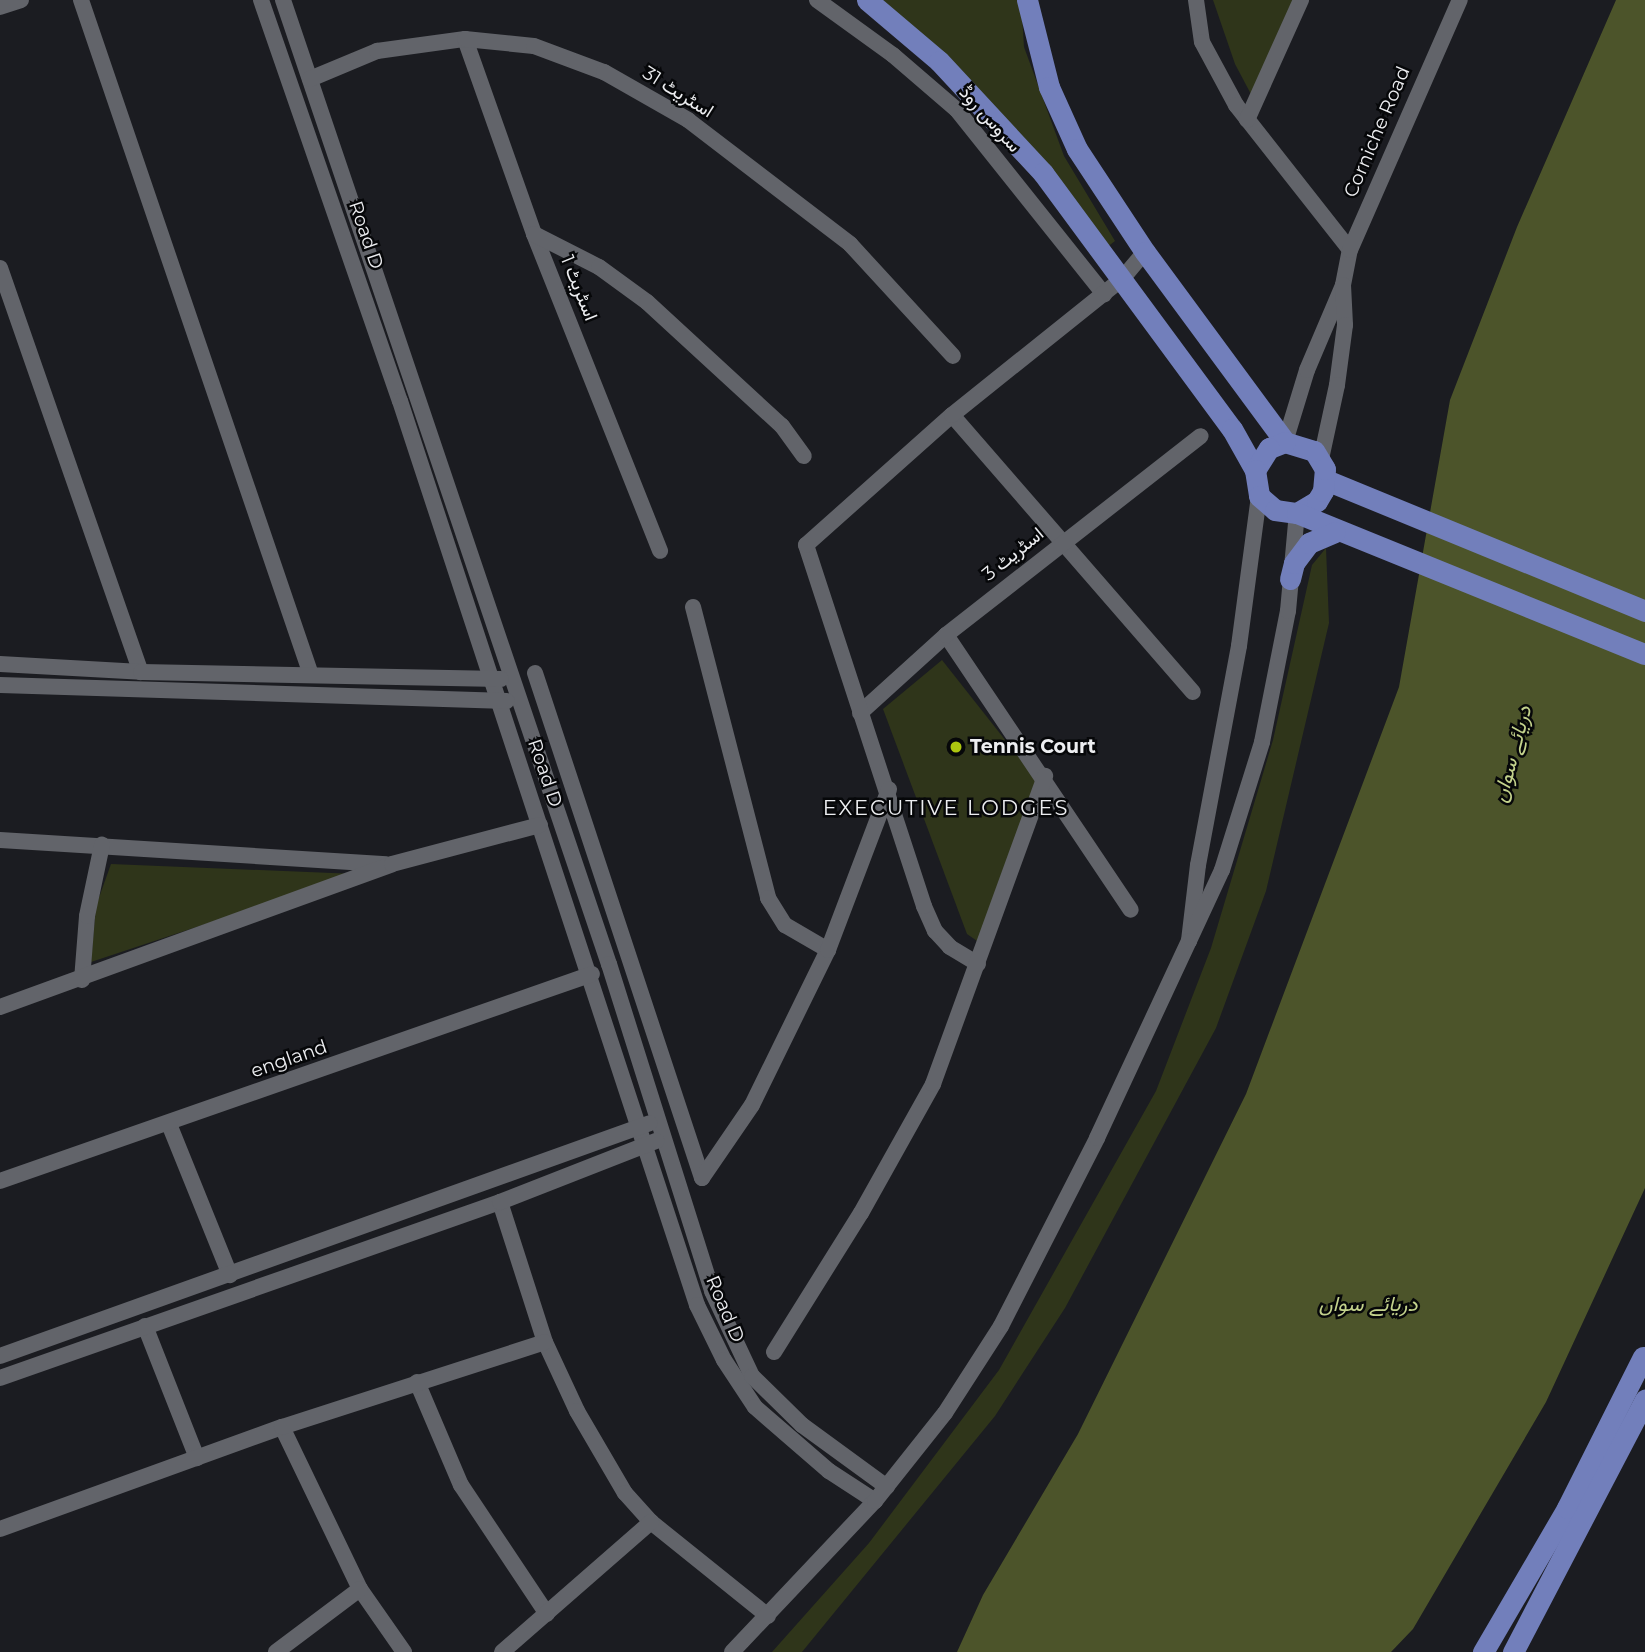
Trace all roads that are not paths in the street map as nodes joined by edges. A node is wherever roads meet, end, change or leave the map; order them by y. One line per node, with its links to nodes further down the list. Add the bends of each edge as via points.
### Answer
1 (21, 0): 11 (street)
2 (81, 0): 41 (street)
3 (261, 0): 44 (street, Road D)
4 (283, 0): 13 (street, Road D)
5 (817, 0): 21 (street, سروس روڈ, via 893,55 957,110)
6 (867, 0): 19 (main road, via 939,61 1006,131)
7 (1027, 0): 17 (main road, via 1049,87 1077,149)
8 (1196, 0): 14 (street, via 1202,42)
9 (1301, 0): 14 (street)
10 (1460, 0): 16 (street, Corniche Road)
11 (0, 7)
12 (465, 39): 13 (street, اسٹریٹ 31, via 377,51); 15 (street, اسٹریٹ 1); 22 (street, اسٹریٹ 31, via 534,46 604,72 688,120 850,244)
13 (310, 79): 43 (street, Road D)
14 (1247, 120): 16 (street)
15 (534, 234): 26 (street, via 599,267 647,302 782,426); 33 (street, اسٹریٹ 1)
16 (1350, 250): 20 (street, Corniche Road)
17 (1144, 252): 19 (street); 25 (main road)
18 (0, 268): 40 (street)
19 (1122, 279): 21 (street); 27 (main road, via 1232,429)
20 (1343, 285): 25 (street, via 1307,370); 28 (street, via 1345,325)
21 (1104, 294): 23 (street)
22 (953, 356)
23 (952, 415): 32 (street); 49 (street, via 806,545)
24 (1201, 436): 32 (street, اسٹریٹ 3)
25 (1285, 442): 27 (main road, via 1262,454); 28 (main road, via 1306,445)
26 (804, 456)
27 (1255, 470): 29 (main road)
28 (1323, 470): 30 (main road, via 1317,501); 36 (main road, via 1364,498)
29 (1259, 496): 30 (main road, via 1275,510); 57 (street)
30 (1297, 513): 31 (main road); 34 (street)
31 (1341, 534): 34 (main road, via 1309,543 1294,563); 38 (main road)
32 (1062, 542): 37 (street, اسٹریٹ 3); 46 (street)
33 (660, 551)
34 (1290, 579): 57 (street, via 1262,742 1222,870)
35 (693, 607): 58 (street, via 768,898 785,925)
36 (1645, 611)
37 (946, 635): 49 (street, اسٹریٹ 3); 50 (street)
38 (1645, 654)
39 (0, 664): 40 (street)
40 (141, 672): 41 (street)
41 (310, 672): 44 (street)
42 (534, 673): 58 (street, via 702,1178 752,1105)
43 (513, 678): 44 (street); 48 (street, Road D)
44 (492, 679): 47 (street, Road D)
45 (0, 685): 47 (street)
46 (1193, 692)
47 (499, 701): 48 (street); 52 (street, Road D)
48 (520, 701): 63 (street, Road D)
49 (860, 713): 51 (street)
50 (1045, 776): 56 (street); 59 (street)
51 (888, 789): 58 (street); 59 (street, via 935,931 950,947)
52 (540, 825): 55 (street); 60 (street, Road D)
53 (0, 840): 54 (street)
54 (102, 845): 55 (street); 61 (street, via 87,916)
55 (392, 864): 61 (street)
56 (1131, 910)
57 (1189, 941): 81 (street, via 1097,1138 1001,1326 945,1413)
58 (828, 950)
59 (978, 964): 73 (street, via 933,1084 862,1213)
60 (592, 974): 64 (street, england); 65 (street, Road D)
61 (82, 980): 62 (street)
62 (0, 1007)
63 (659, 1120): 65 (street); 66 (street, Road D)
64 (169, 1124): 68 (street, england); 70 (street)
65 (642, 1126): 67 (street, Road D); 70 (street)
66 (664, 1138): 67 (street); 81 (street, Road D, via 712,1291 744,1365 802,1426)
67 (647, 1145): 69 (street); 82 (street, Road D, via 697,1305 739,1387 774,1426)
68 (0, 1181)
69 (500, 1202): 71 (street); 72 (street)
70 (230, 1275): 74 (street)
71 (145, 1326): 76 (street); 80 (street)
72 (545, 1342): 77 (street); 83 (street, via 605,1462)
73 (774, 1352)
74 (0, 1356)
75 (1644, 1357): 92 (main road, via 1567,1508)
76 (0, 1378)
77 (417, 1382): 79 (street); 86 (street, via 461,1485)
78 (1645, 1399): 93 (main road)
79 (282, 1427): 80 (street); 85 (street)
80 (197, 1458): 84 (street)
81 (887, 1487): 82 (street)
82 (875, 1501): 87 (street)
83 (651, 1522): 86 (street); 87 (street)
84 (0, 1529)
85 (360, 1589): 88 (street); 89 (street)
86 (547, 1614): 90 (street)
87 (768, 1616): 91 (street)
88 (276, 1652)
89 (404, 1652)
90 (502, 1652)
91 (732, 1652)
92 (1483, 1652)
93 (1513, 1652)

